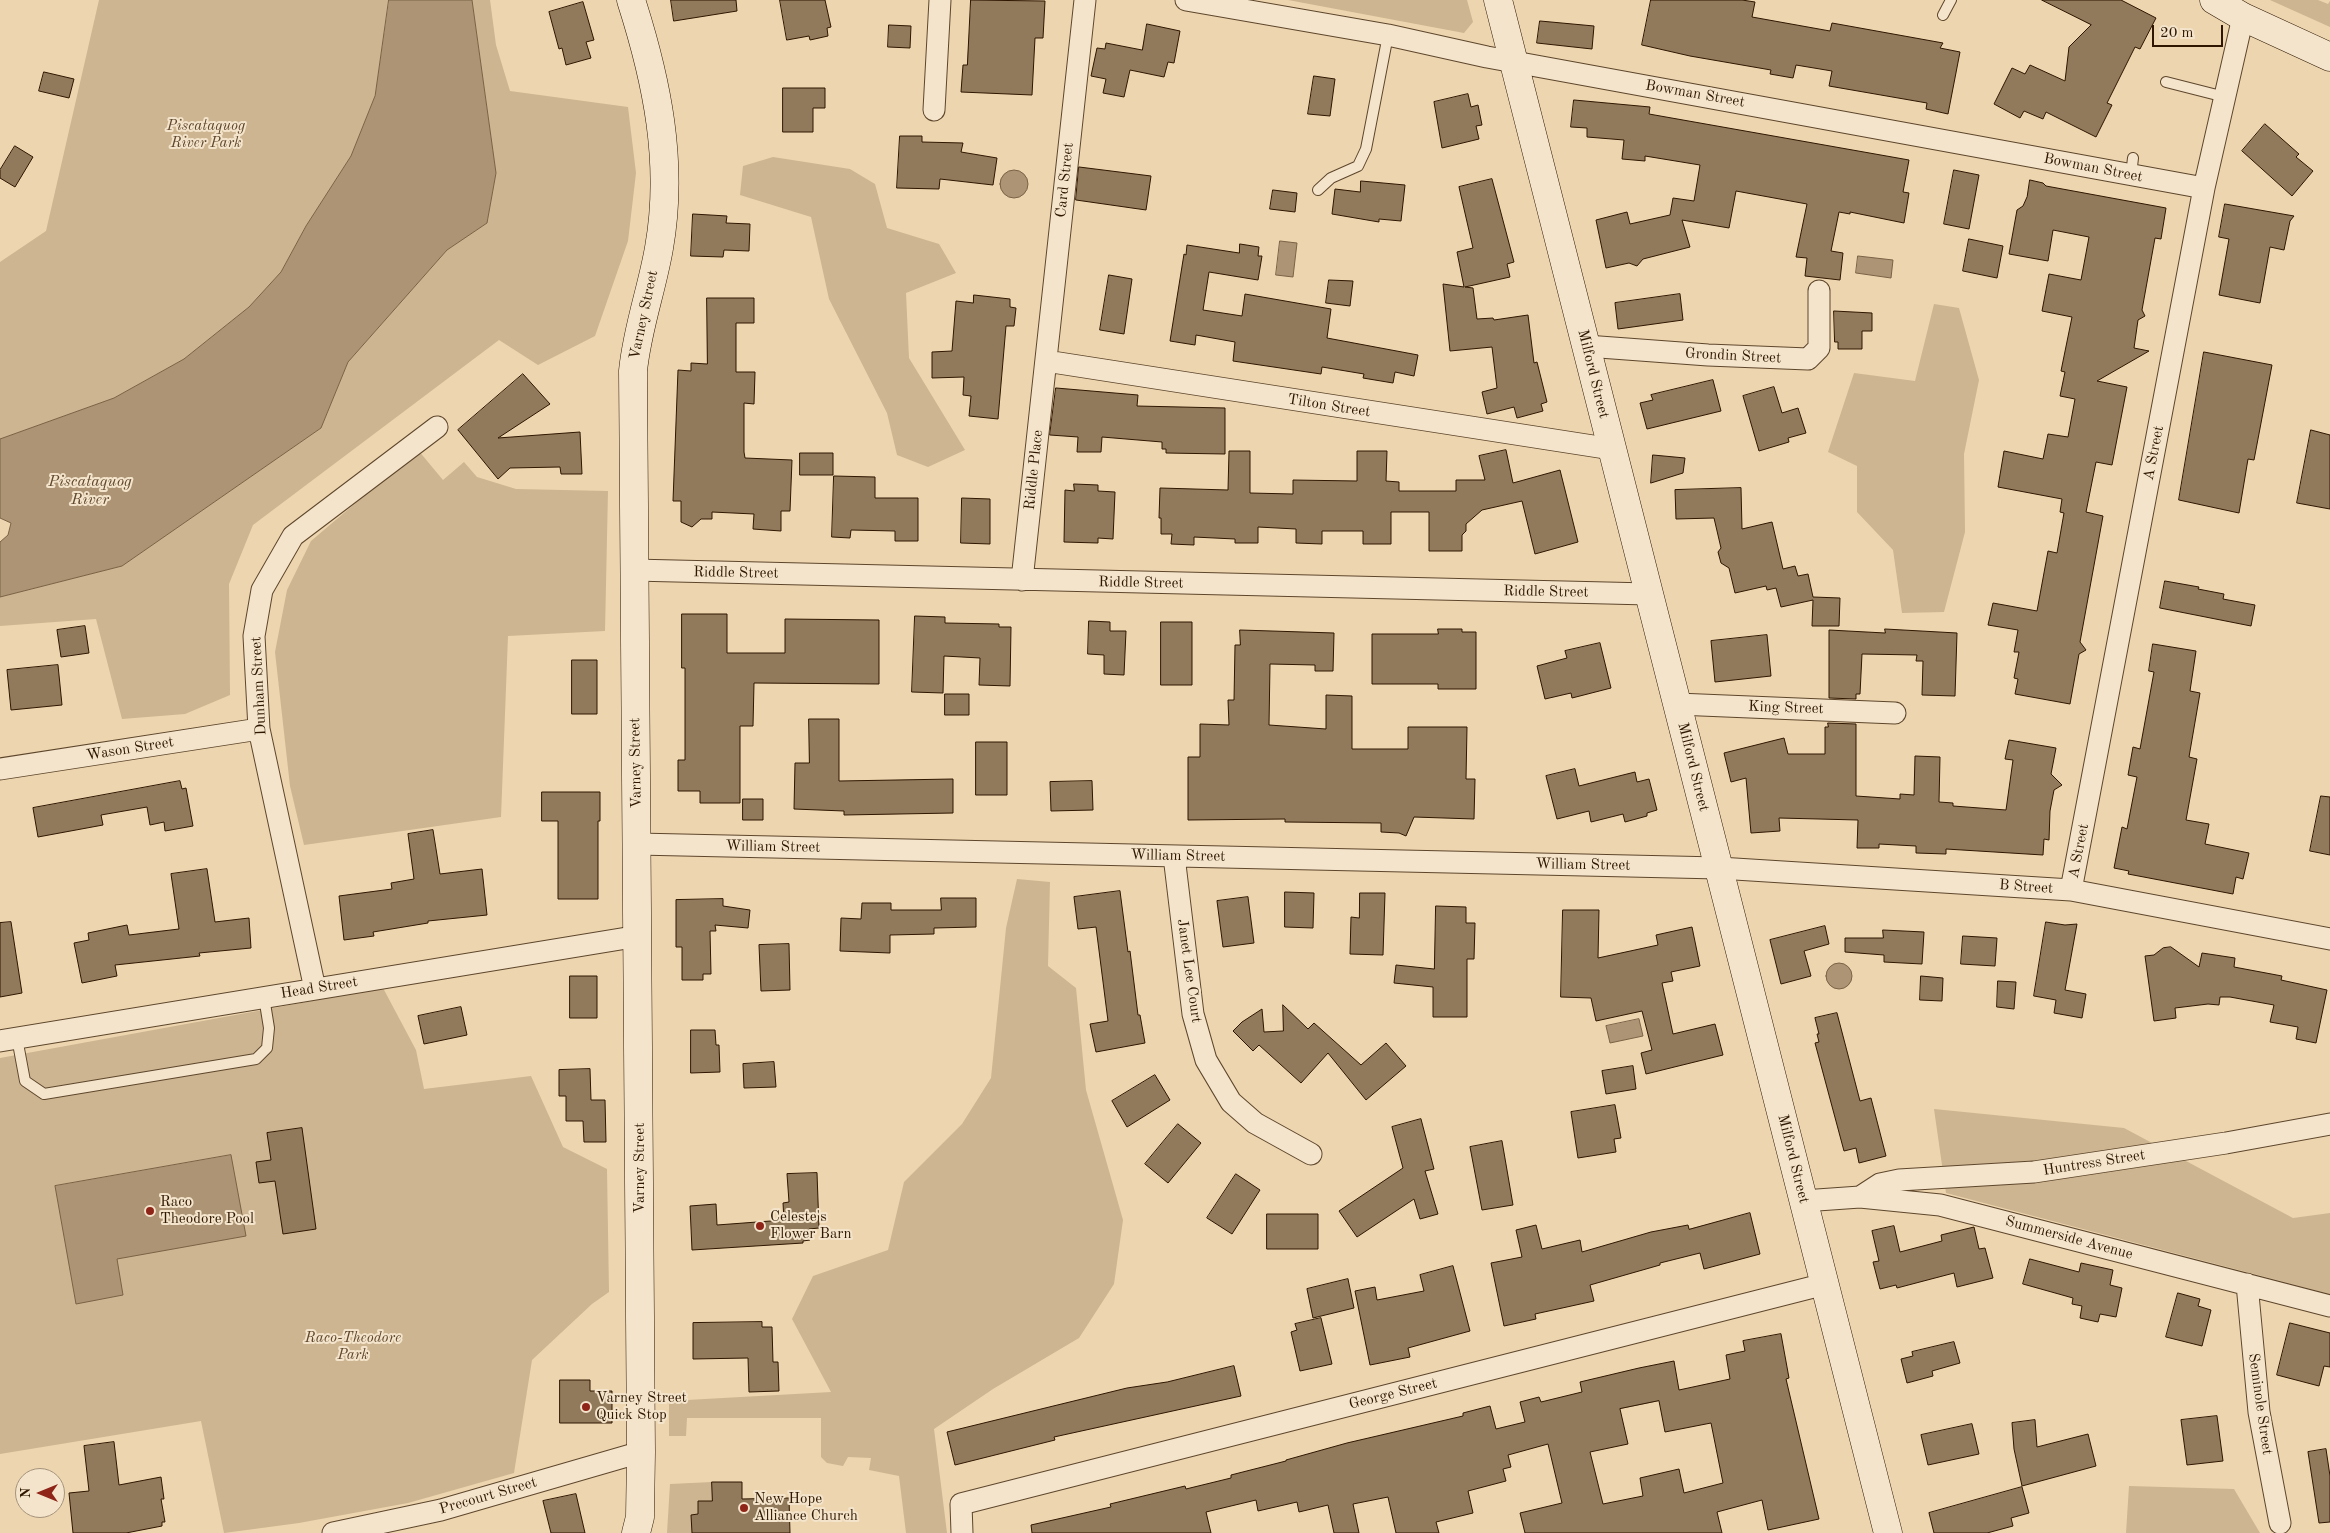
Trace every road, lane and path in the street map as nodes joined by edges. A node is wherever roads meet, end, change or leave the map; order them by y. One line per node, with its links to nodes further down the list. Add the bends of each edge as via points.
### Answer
1 (631, 0): 22 (main road, Varney Street, via 656,87 664,172 659,249 636,342 633,371)
2 (940, 0): 14 (street)
3 (1085, 0): 19 (street, Card Street)
4 (1186, 0): 9 (street, Bowman Street)
5 (1498, 0): 11 (main road, Milford Street)
6 (1951, 0): 8 (lane)
7 (2230, 7): 10 (main road); 13 (street, A Street)
8 (1943, 15)
9 (1388, 35): 11 (street, Bowman Street); 16 (lane, via 1366,149 1358,166 1331,178)
10 (2330, 57)
11 (1514, 62): 15 (street, Bowman Street, via 2132,166); 18 (main road, Milford Street)
12 (2166, 82): 13 (lane)
13 (2225, 97): 15 (street, A Street)
14 (934, 110)
15 (2204, 188): 32 (street, A Street)
16 (1318, 190)
17 (1819, 291): 18 (street, Grondin Street, via 1819,348 1808,359)
18 (1586, 346): 21 (main road, Milford Street)
19 (1046, 361): 21 (street, Tilton Street); 23 (street, Riddle Place)
20 (437, 427): 27 (street, Dunham Street, via 293,536 262,590 254,636)
21 (1612, 450): 24 (main road, Milford Street)
22 (633, 570): 23 (street, Riddle Street); 29 (main road, Varney Street)
23 (1022, 580): 24 (street, Riddle Street)
24 (1649, 594): 25 (main road, Milford Street)
25 (1677, 704): 26 (street, King Street); 31 (main road, Milford Street)
26 (1895, 713)
27 (259, 729): 28 (street, Wason Street); 35 (street, Dunham Street)
28 (0, 769)
29 (637, 844): 30 (street, William Street); 33 (main road, Varney Street)
30 (1174, 856): 31 (street, William Street); 39 (street, Janet Lee Court, via 1193,1014 1206,1060 1231,1102 1255,1123)
31 (1719, 868): 32 (street, B Street); 41 (main road, Milford Street)
32 (2071, 890): 34 (street, B Street)
33 (639, 936): 35 (street, Head Street); 45 (main road, Varney Street)
34 (2330, 939)
35 (315, 989): 36 (street, Head Street)
36 (264, 997): 37 (street, Head Street); 37 (lane, via 269,1028 267,1048 256,1059 44,1094 25,1081)
37 (8, 1039)
38 (2330, 1124): 40 (street, Huntress Street, via 2034,1172 1899,1180 1880,1184)
39 (1311, 1154)
40 (1860, 1198): 41 (street, Summerside Avenue); 43 (street, Summerside Avenue, via 1940,1205)
41 (1803, 1201): 42 (main road, Milford Street)
42 (1825, 1284): 49 (street, George Street, via 961,1504); 50 (main road, Milford Street)
43 (2247, 1284): 44 (street, Summerside Avenue); 46 (street, Seminole Street, via 2259,1412)
44 (2330, 1306)
45 (641, 1452): 47 (street, Precourt Street, via 441,1510); 48 (main road, Varney Street, via 640,1517)
46 (2280, 1523)
47 (334, 1533)
48 (636, 1533)
49 (962, 1533)
50 (1888, 1533)

